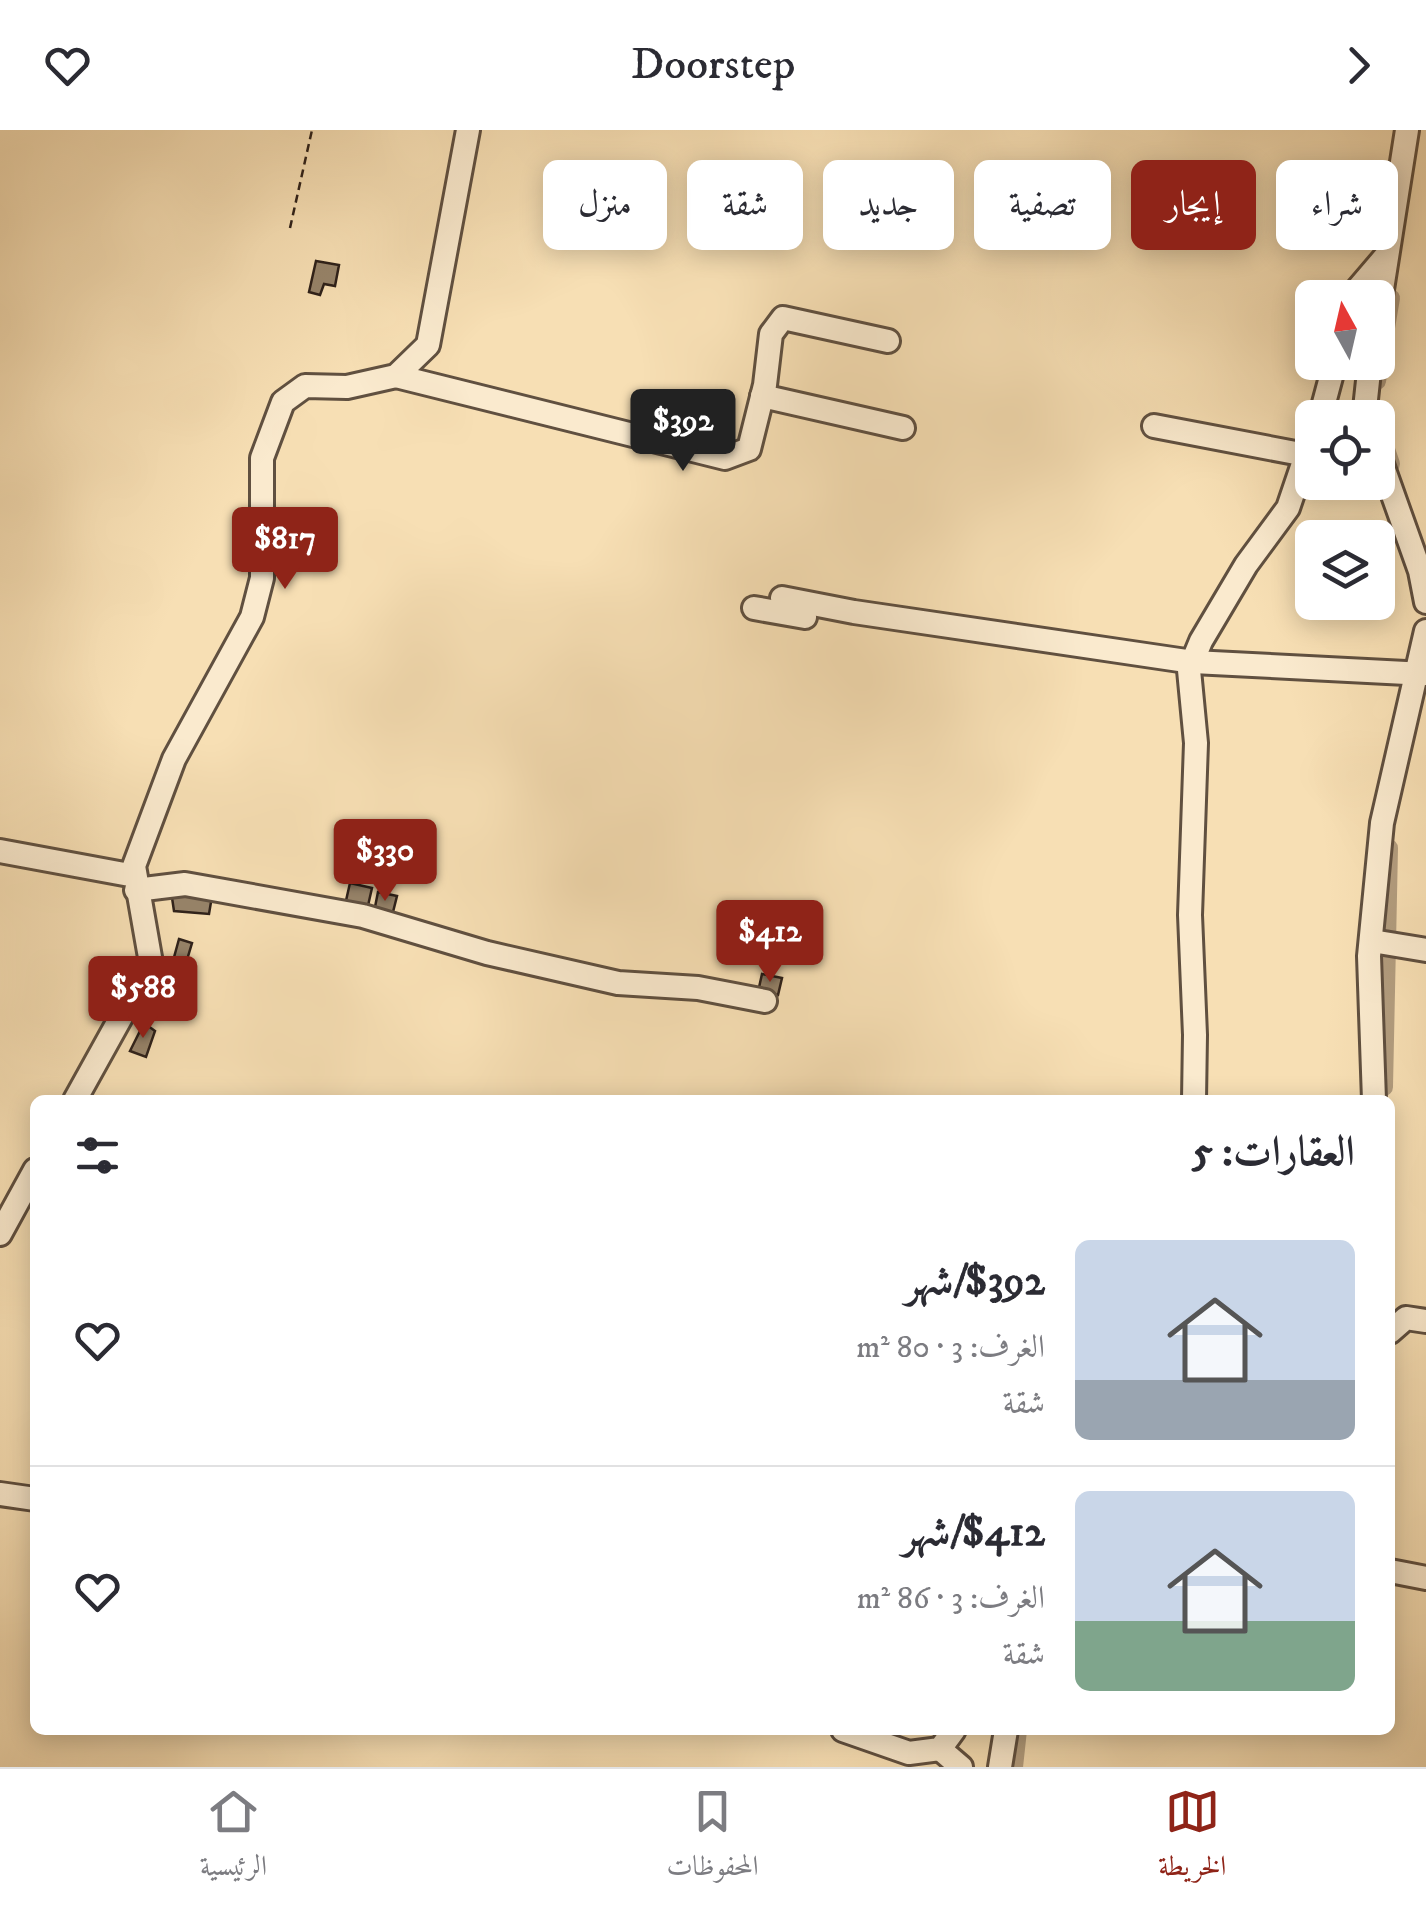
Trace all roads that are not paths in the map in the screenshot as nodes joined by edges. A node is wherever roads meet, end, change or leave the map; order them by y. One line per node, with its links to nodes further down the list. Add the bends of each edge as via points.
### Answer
1 (468, 130): 7 (street, via 428,345)
2 (1407, 130): 3 (street)
3 (1387, 254): 4 (street); 5 (street)
4 (1365, 280)
5 (1383, 280)
6 (888, 341): 8 (street, via 783,318 771,334)
7 (396, 376): 8 (street, via 724,458 749,449); 22 (street, via 346,387 305,386 282,402 262,458 262,578 252,617 174,759 134,866)
8 (762, 396): 10 (street)
9 (1154, 426): 11 (street)
10 (903, 428)
11 (1295, 449)
12 (1295, 489): 19 (street)
13 (1395, 500): 15 (street)
14 (782, 598): 17 (street)
15 (1426, 602)
16 (754, 608): 17 (street, via 924,636)
17 (945, 626): 19 (street)
18 (1426, 631): 20 (street)
19 (1193, 662): 20 (street); 27 (street)
20 (1422, 674): 23 (street, via 1382,824)
21 (0, 851): 22 (street)
22 (136, 883): 25 (street, via 185,884 363,916 618,983); 26 (street, via 151,963)
23 (1372, 941): 24 (street); 28 (street)
24 (1426, 950)
25 (765, 1001)
26 (78, 1095)
27 (1194, 1095)
28 (1374, 1095)
29 (30, 1179): 30 (street)
30 (0, 1234)
31 (1426, 1321): 32 (street, via 1406,1318)
32 (1395, 1328)
33 (0, 1494): 34 (street)
34 (30, 1498)
35 (1395, 1572): 36 (street)
36 (1426, 1578)
37 (858, 1735): 39 (street, via 909,1753)
38 (1005, 1735): 40 (street)
39 (947, 1739): 41 (street)
40 (1001, 1765)
41 (961, 1767)

